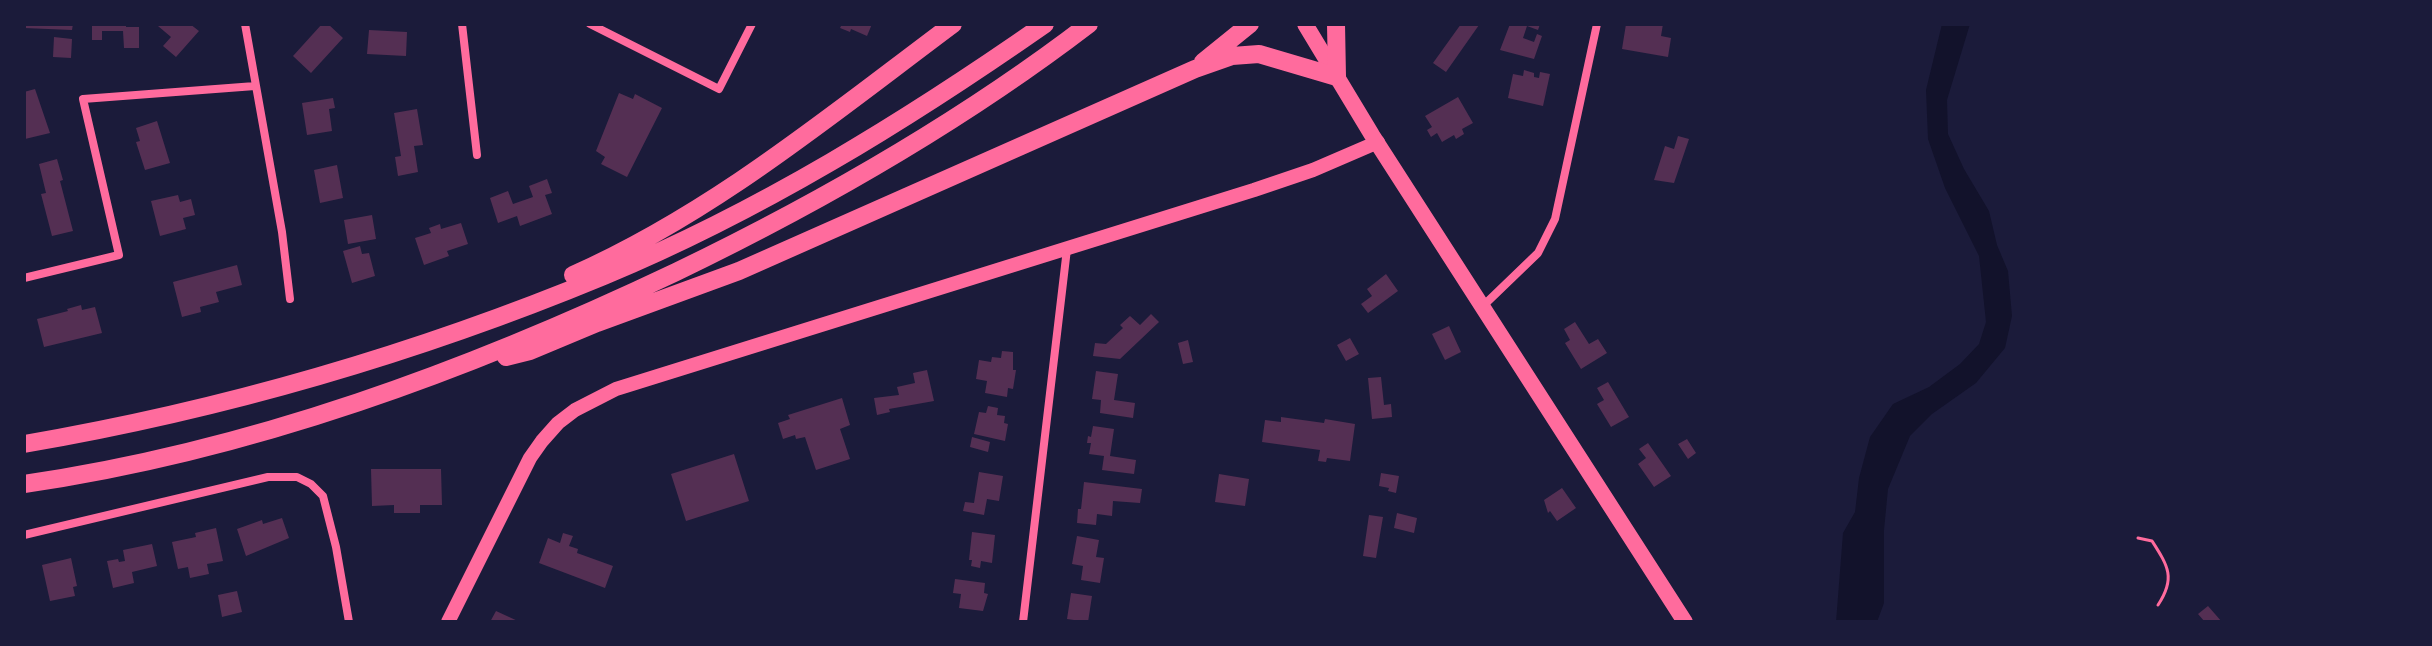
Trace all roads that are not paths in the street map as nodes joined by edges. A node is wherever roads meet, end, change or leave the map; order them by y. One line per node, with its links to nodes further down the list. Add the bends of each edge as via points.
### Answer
1 (245, 24): 14 (street)
2 (462, 24): 16 (street)
3 (590, 24): 4 (street, via 719,89)
4 (752, 24)
5 (953, 24): 21 (highway, via 855,100 677,223 524,299)
6 (1045, 24): 21 (highway, via 908,116 725,218 606,275)
7 (1089, 24): 22 (highway, via 1005,85 801,209 570,321)
8 (1250, 24): 12 (highway)
9 (1305, 24): 13 (main road)
10 (1336, 24): 13 (highway)
11 (1597, 24): 20 (street, via 1555,219 1538,253)
12 (1195, 69): 13 (highway, via 1232,56 1259,54); 22 (highway, via 739,271 530,351)
13 (1337, 77): 15 (main road)
14 (255, 86): 18 (street, via 83,99 119,255); 19 (street)
15 (1378, 142): 17 (main road, via 1313,170); 20 (main road)
16 (477, 155)
17 (1067, 248): 26 (main road, via 616,389 575,410 530,458); 28 (street)
18 (24, 278)
19 (290, 299)
20 (1483, 306): 29 (main road)
21 (400, 351): 23 (highway, via 196,408)
22 (445, 371): 24 (highway, via 251,434)
23 (24, 444)
24 (24, 484)
25 (24, 535): 27 (street, via 268,477 297,477 323,496 327,507)
26 (452, 618)
27 (349, 622)
28 (1023, 622)
29 (1685, 622)

